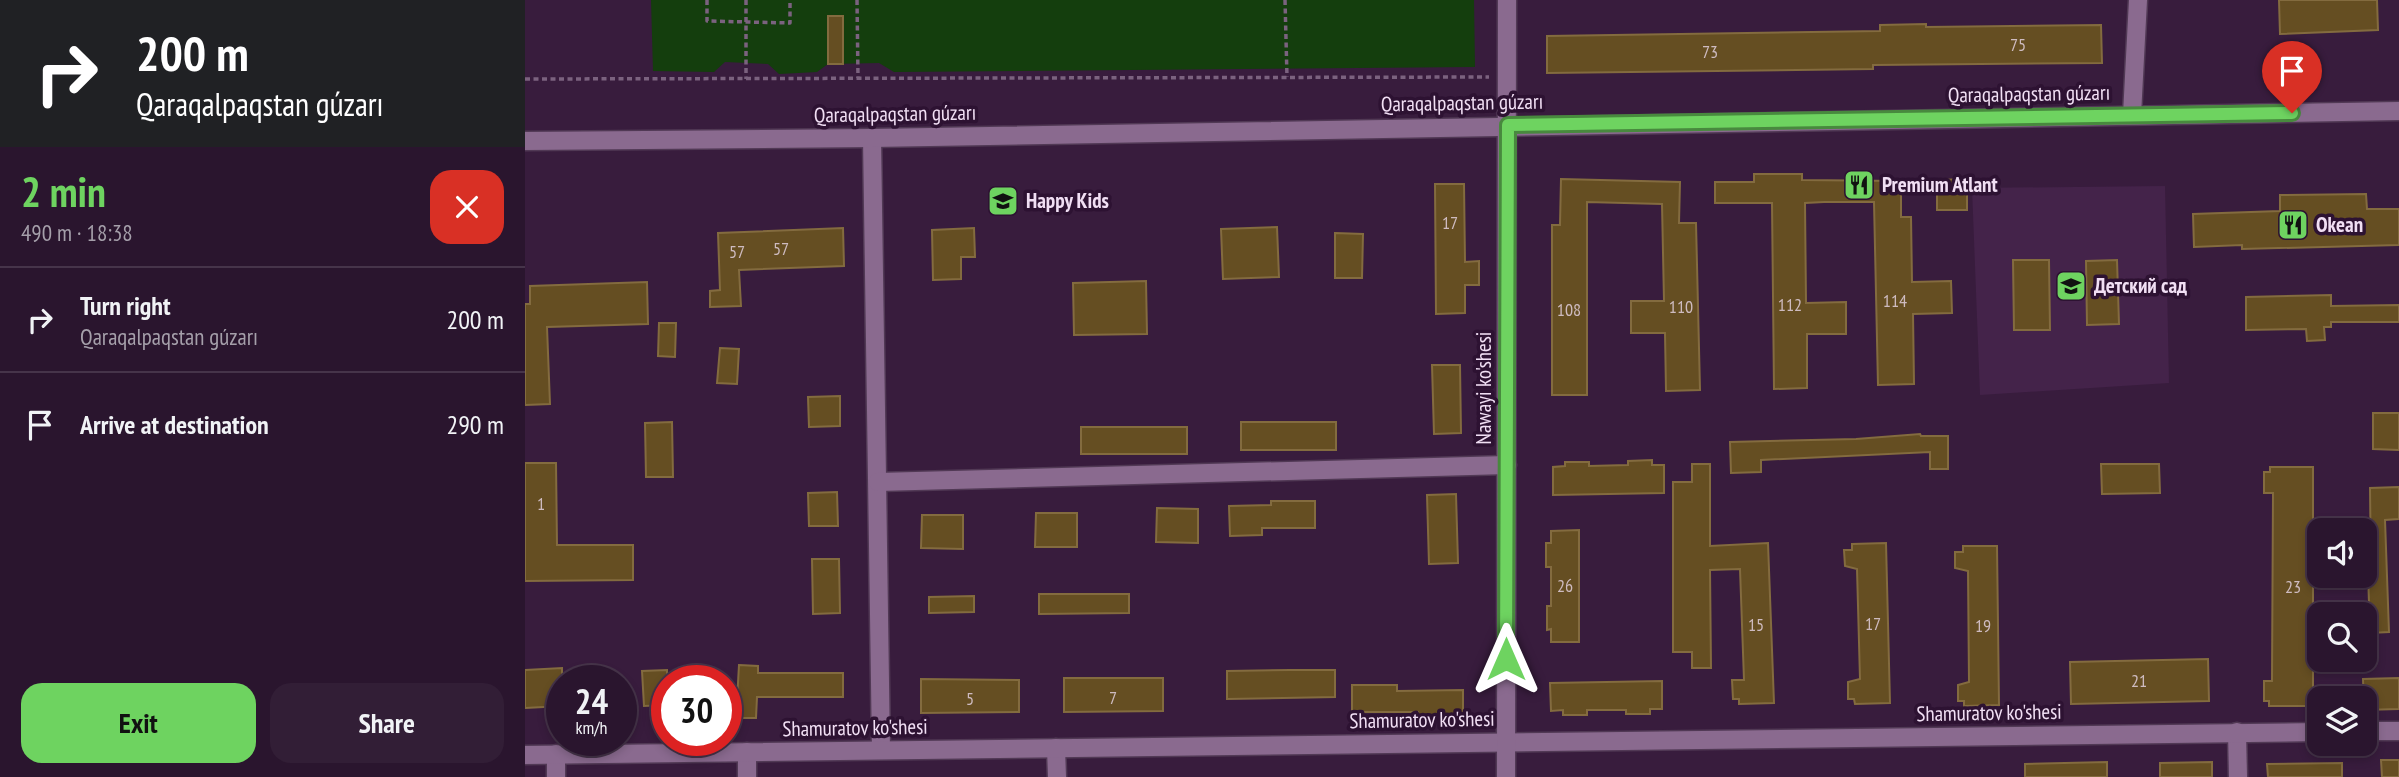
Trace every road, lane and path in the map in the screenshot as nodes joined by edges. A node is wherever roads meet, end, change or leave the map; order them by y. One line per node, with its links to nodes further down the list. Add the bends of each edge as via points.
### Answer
1 (707, 0): 8 (path, via 707,21)
2 (745, 0): 8 (path)
3 (790, 0): 8 (path, via 789,23)
4 (857, 0): 11 (path)
5 (1285, 0): 9 (path)
6 (1507, 0): 10 (street, Nawayi ko'shesi)
7 (2138, 0): 15 (street)
8 (745, 22): 13 (path)
9 (1287, 77): 10 (path); 11 (path)
10 (1507, 77): 16 (street, Nawayi ko'shesi)
11 (858, 78): 13 (path)
12 (525, 79): 13 (path)
13 (746, 79)
14 (2399, 111): 15 (street, Qaraqalpaqstan gúzarı)
15 (2132, 115): 16 (street, Qaraqalpaqstan gúzarı)
16 (1508, 125): 17 (street, Qaraqalpaqstan gúzarı); 19 (street, Nawayi ko'shesi)
17 (872, 138): 18 (street, Qaraqalpaqstan gúzarı); 20 (street)
18 (525, 141)
19 (1507, 465): 20 (street); 25 (street, Nawayi ko'shesi)
20 (878, 482): 27 (street)
21 (2377, 731): 22 (street)
22 (2399, 731)
23 (2237, 732): 24 (street, Shamuratov ko'shesi); 25 (street, Shamuratov ko'shesi); 37 (street)
24 (2307, 732)
25 (1506, 742): 26 (street, Shamuratov ko'shesi); 36 (street, Nawayi ko'shesi)
26 (1056, 748): 27 (street, Shamuratov ko'shesi); 35 (street)
27 (881, 750): 28 (street, Shamuratov ko'shesi)
28 (747, 752): 29 (street, Shamuratov ko'shesi); 34 (street)
29 (637, 753)
30 (546, 754): 31 (street, Shamuratov ko'shesi)
31 (525, 755)
32 (556, 756): 33 (street)
33 (556, 777)
34 (747, 777)
35 (1057, 777)
36 (1506, 777)
37 (2238, 777)

